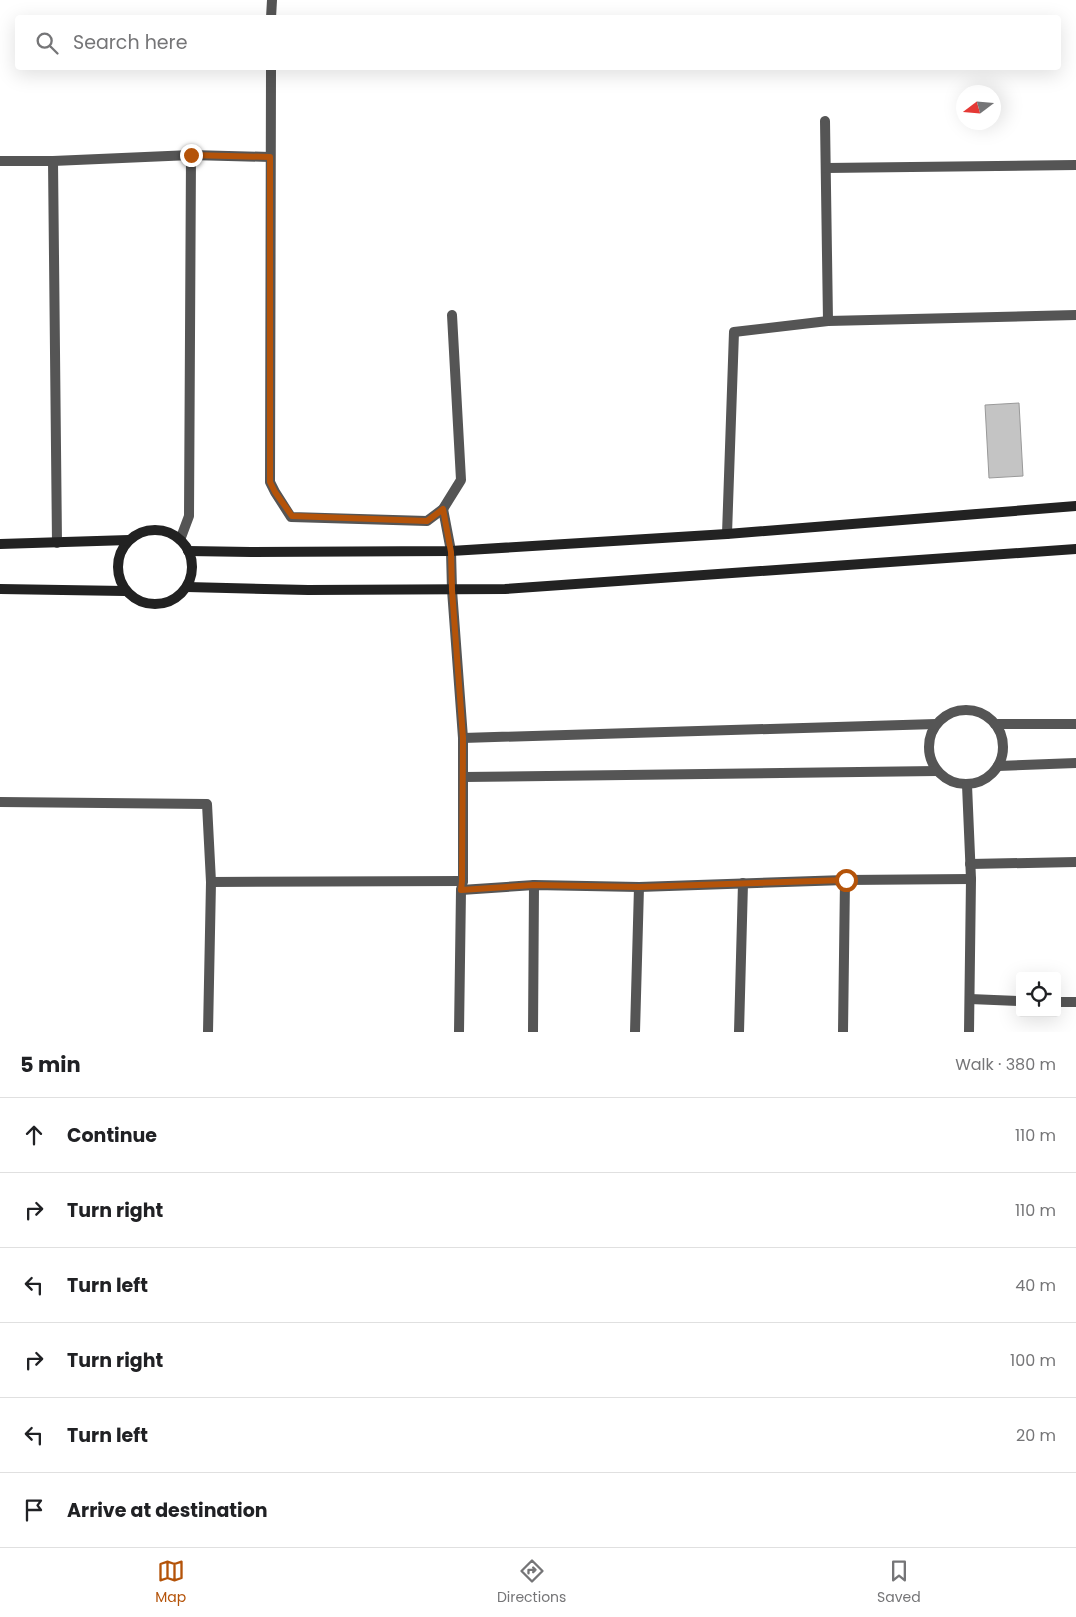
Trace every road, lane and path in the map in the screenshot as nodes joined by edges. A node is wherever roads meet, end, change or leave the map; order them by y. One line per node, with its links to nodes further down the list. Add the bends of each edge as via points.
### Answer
1 (272, 0): 2 (street)
2 (271, 15)
3 (271, 70): 6 (street)
4 (825, 121): 10 (street)
5 (191, 155): 6 (street); 8 (street); 18 (street, via 189,516)
6 (270, 157): 15 (street, via 270,482 292,516 427,521)
7 (0, 161): 8 (street)
8 (53, 161): 19 (street)
9 (1076, 165): 10 (street)
10 (826, 168): 13 (street)
11 (452, 315): 15 (street, via 461,480)
12 (1076, 315): 13 (street)
13 (828, 320): 16 (street, via 734,332)
14 (1076, 506): 16 (main road)
15 (443, 509): 23 (street)
16 (727, 534): 23 (main road)
17 (129, 540): 18 (main road, via 151,530 163,530); 19 (main road); 27 (main road, via 120,554 117,570)
18 (180, 540): 22 (main road)
19 (57, 543): 20 (main road)
20 (0, 544)
21 (1076, 549): 26 (main road)
22 (188, 551): 23 (main road); 24 (main road, via 192,565)
23 (451, 552): 26 (street)
24 (187, 587): 26 (main road); 27 (main road, via 179,596 157,605 145,604)
25 (0, 589): 27 (main road)
26 (452, 590): 31 (street)
27 (126, 591)
28 (936, 724): 29 (street, via 950,714 965,710 982,713); 31 (street); 34 (street, via 929,740 930,756)
29 (995, 724): 30 (street); 33 (street, via 1002,737 1003,752)
30 (1076, 724)
31 (463, 738): 35 (street)
32 (1076, 763): 33 (street)
33 (998, 766): 36 (street, via 985,780)
34 (937, 771): 35 (street); 36 (street, via 951,782)
35 (464, 777): 44 (street)
36 (967, 785): 39 (street)
37 (0, 802): 42 (street, via 207,804)
38 (1076, 862): 39 (street)
39 (970, 864): 40 (street)
40 (972, 879): 41 (street); 47 (street)
41 (846, 880): 43 (street); 56 (street)
42 (211, 882): 44 (street); 51 (street)
43 (743, 883): 46 (street); 55 (street)
44 (462, 885): 45 (street); 52 (street)
45 (534, 885): 46 (street); 53 (street)
46 (639, 887): 54 (street)
47 (970, 999): 48 (street); 57 (street)
48 (1016, 1001)
49 (1061, 1002): 50 (street)
50 (1076, 1002)
51 (208, 1032)
52 (459, 1032)
53 (533, 1032)
54 (635, 1032)
55 (739, 1032)
56 (843, 1032)
57 (969, 1032)

